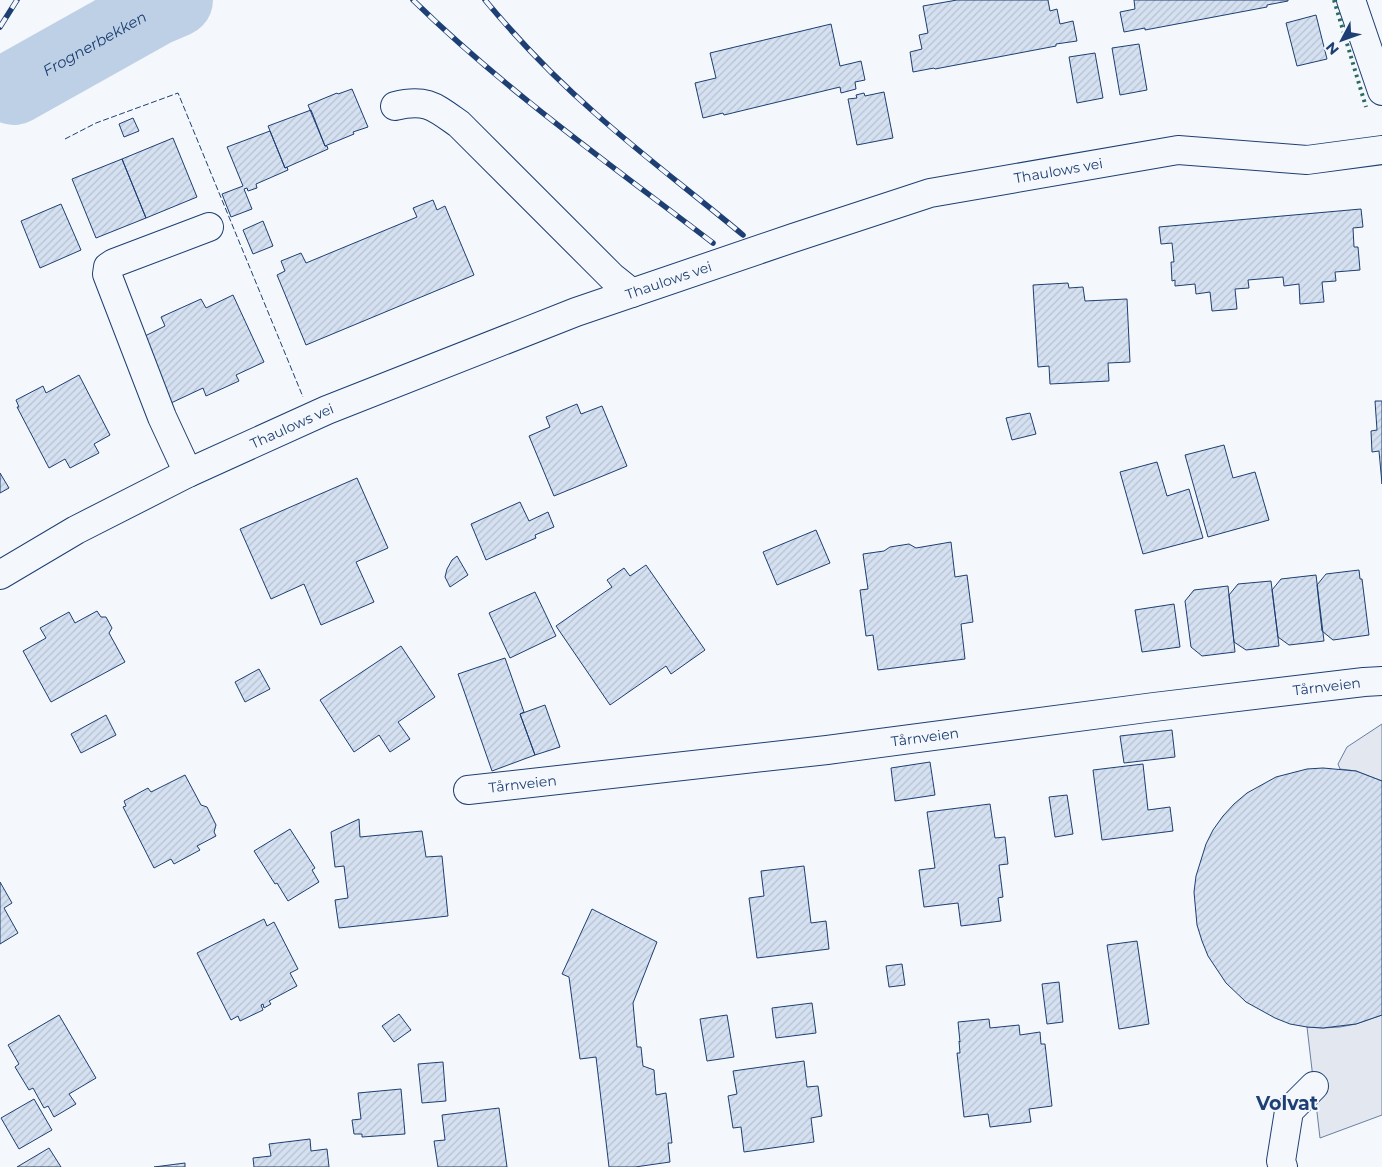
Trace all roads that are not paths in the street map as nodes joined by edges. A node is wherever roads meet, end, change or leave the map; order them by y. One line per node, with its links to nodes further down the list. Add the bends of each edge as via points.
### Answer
1 (1351, 0): 2 (street)
2 (1382, 91)
3 (395, 106): 6 (street, via 410,102 424,104 459,124 612,277)
4 (1382, 150): 6 (street, Thaulows vei, via 1307,160 1178,150 930,193)
5 (209, 227): 7 (street, via 114,263 107,274 162,417)
6 (632, 293): 7 (street, Thaulows vei, via 327,410)
7 (188, 473): 8 (street, Thaulows vei, via 76,530)
8 (0, 575)
9 (1382, 681): 10 (street, Tårnveien, via 828,750)
10 (468, 790)
11 (1314, 1086): 12 (street, via 1289,1111)
12 (1283, 1167)

